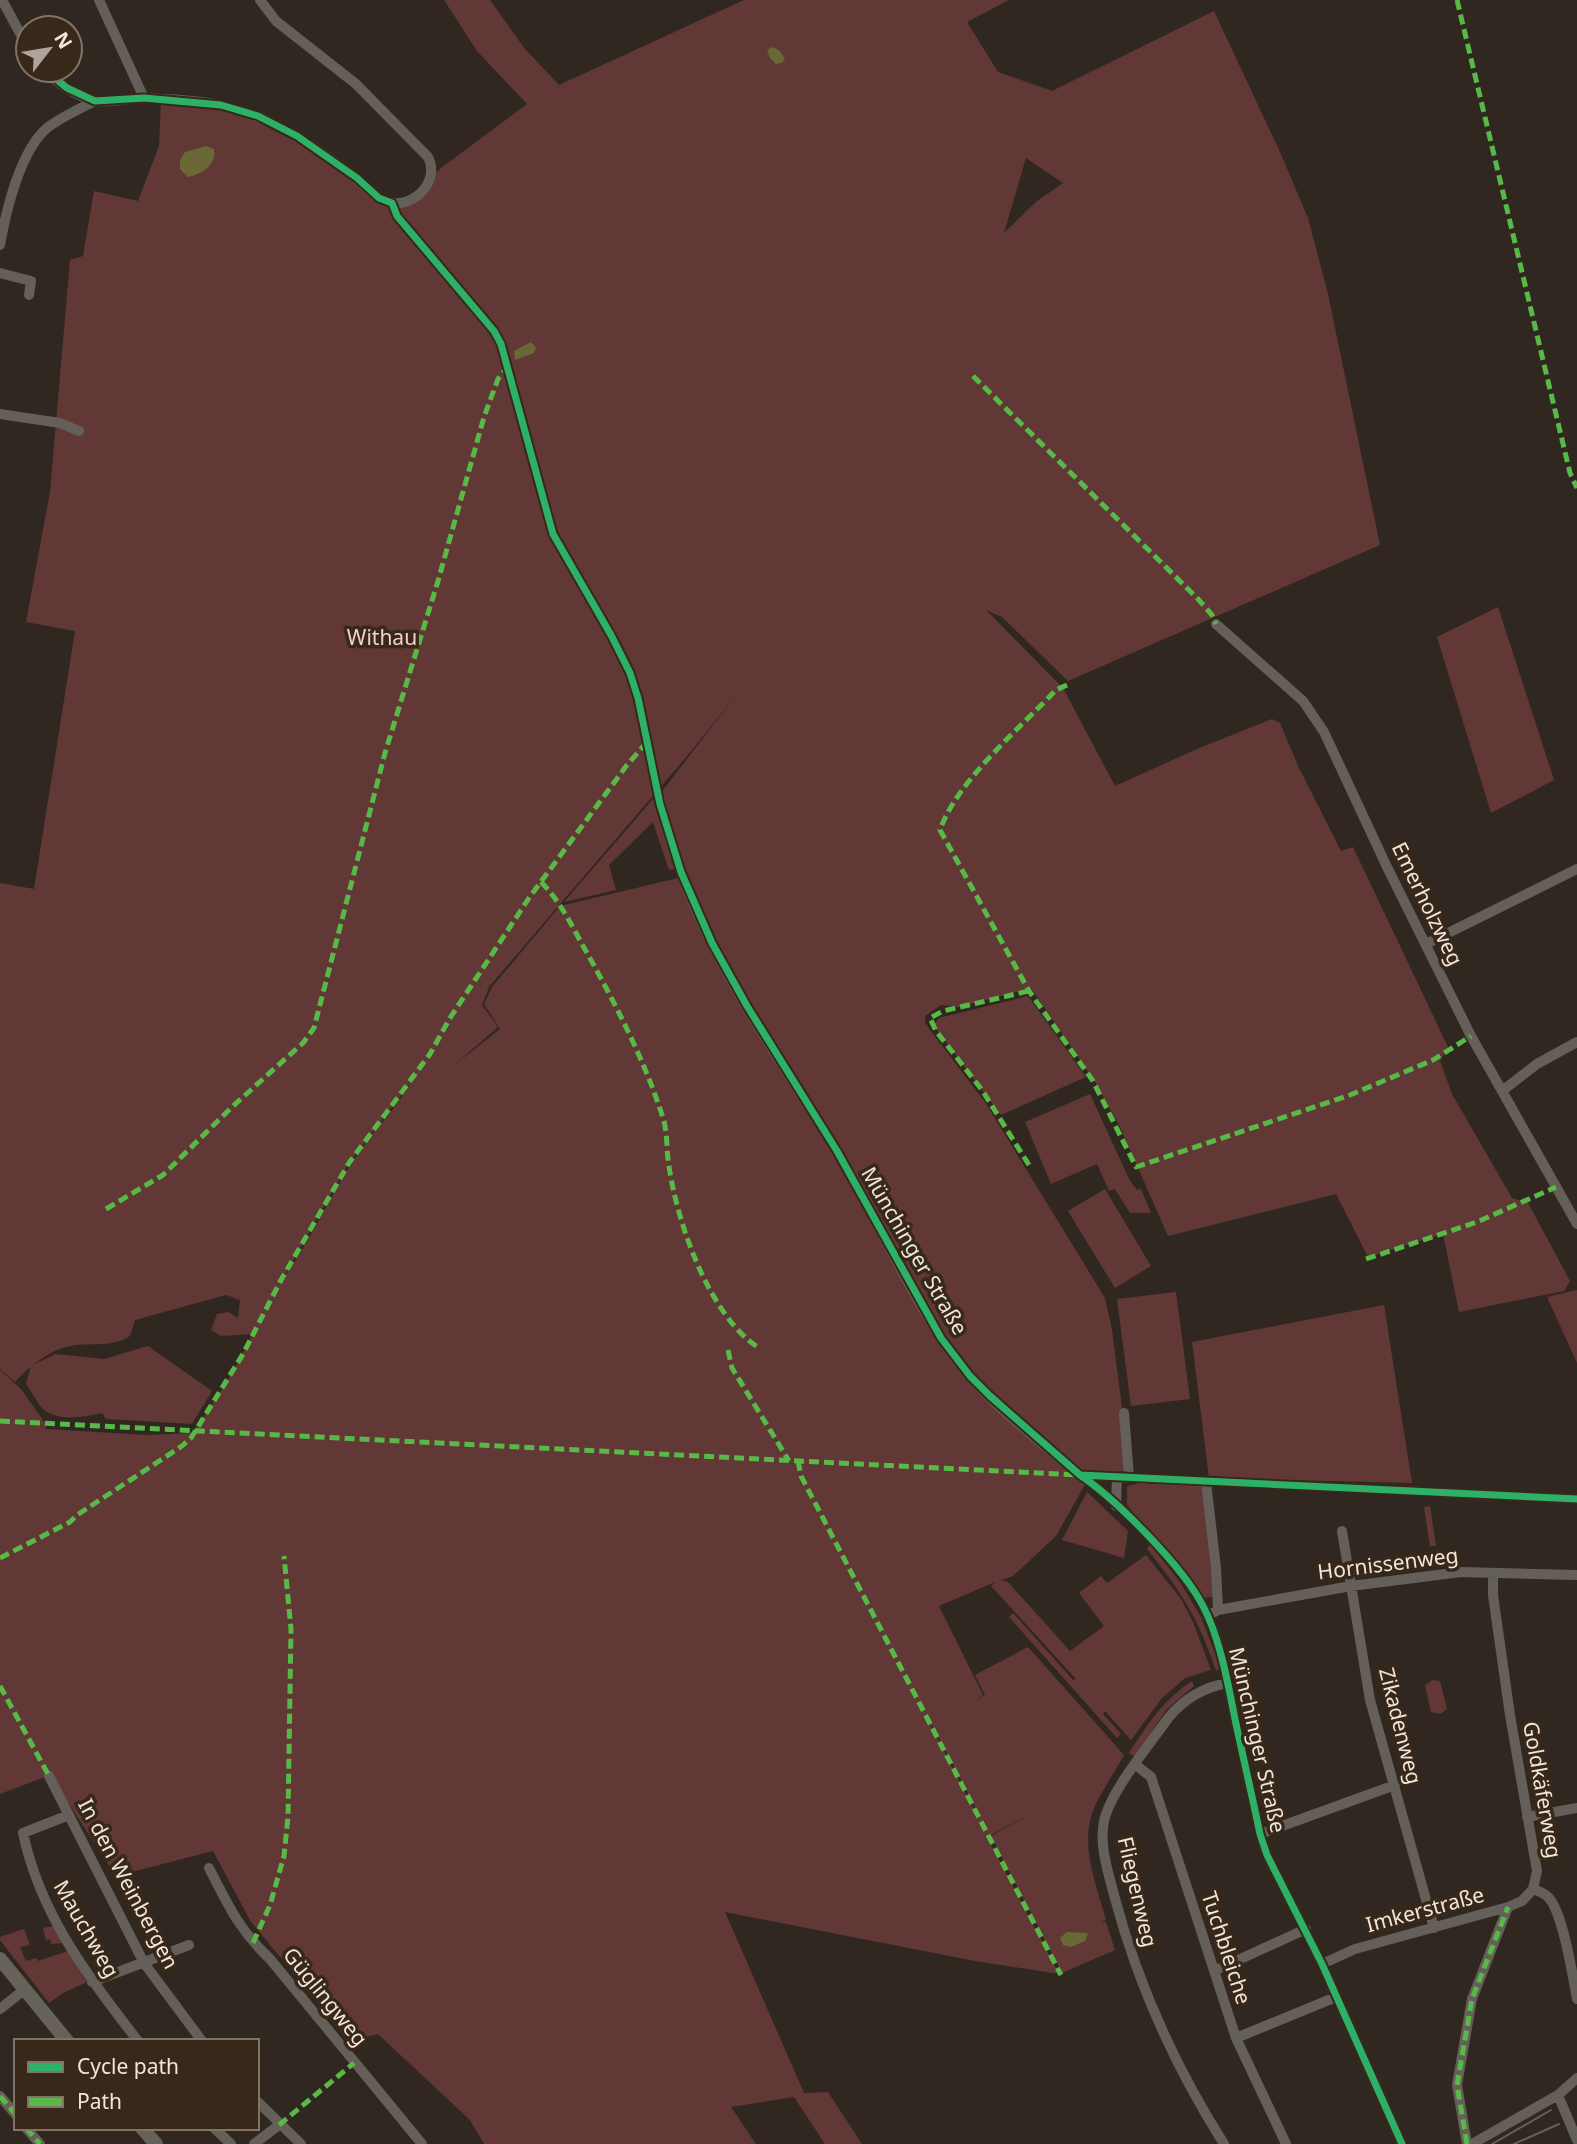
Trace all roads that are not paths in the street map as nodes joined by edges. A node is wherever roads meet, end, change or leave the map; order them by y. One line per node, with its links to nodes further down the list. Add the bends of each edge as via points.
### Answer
1 (2, 0): 4 (street)
2 (99, 0): 8 (street)
3 (260, 0): 8 (street, via 276,21 356,84 428,157 433,165 426,188 392,203 297,136 258,116 221,105)
4 (7, 10): 5 (street); 6 (street)
5 (0, 22)
6 (14, 23)
7 (62, 84): 9 (street)
8 (144, 98): 9 (street)
9 (95, 101): 10 (street, via 57,121 37,139 12,189)
10 (0, 245)
11 (0, 273): 12 (street, via 31,281)
12 (29, 295)
13 (0, 414): 14 (street, via 60,423)
14 (79, 431)
15 (1216, 624): 18 (street, Emerholzweg, via 1303,702 1324,732)
16 (647, 742): 23 (street, Münchinger Straße, via 681,872 707,933 941,1338 990,1396)
17 (1577, 869): 18 (street)
18 (1426, 944): 20 (street, Emerholzweg)
19 (1577, 1042): 20 (street)
20 (1502, 1091): 21 (street, Emerholzweg)
21 (1577, 1224)
22 (1124, 1413): 25 (street)
23 (1080, 1475): 24 (street); 26 (street, Münchinger Straße)
24 (1117, 1476): 25 (street); 26 (street)
25 (1129, 1477): 31 (street, via 1206,1482)
26 (1116, 1506): 32 (street, Münchinger Straße, via 1163,1552)
27 (1342, 1531): 30 (street, Zikadenweg)
28 (1493, 1575): 29 (street, Hornissenweg); 30 (street, Hornissenweg, via 1461,1572); 39 (street, Goldkäferweg)
29 (1577, 1575)
30 (1352, 1587): 31 (street, Hornissenweg); 36 (street, Zikadenweg, via 1370,1700)
31 (1218, 1610): 32 (street, Hornissenweg)
32 (1207, 1616): 33 (street, Münchinger Straße)
33 (1228, 1683): 34 (street, Fliegenweg, via 1204,1689 1179,1705); 40 (street, Münchinger Straße)
34 (1136, 1765): 52 (street, Tuchbleiche, via 1151,1777); 79 (street, Fliegenweg, via 1104,1819 1106,1867 1147,2000 1193,2095)
35 (49, 1776): 38 (street, In den Weinbergen)
36 (1395, 1785): 40 (street); 44 (street, Zikadenweg)
37 (1577, 1808): 39 (street)
38 (69, 1815): 50 (street, In den Weinbergen); 53 (street, Mauchweg, via 23,1833 54,1921)
39 (1527, 1817): 42 (street, Goldkäferweg, via 1537,1871)
40 (1260, 1833): 45 (street, Münchinger Straße)
41 (209, 1868): 78 (street, Güglingweg, via 241,1927)
42 (1534, 1889): 43 (street, Imkerstraße); 48 (street, Goldkäferweg, via 1548,1896 1554,1906)
43 (1508, 1907): 44 (street, Imkerstraße); 82 (street, via 1472,2000 1457,2084)
44 (1434, 1928): 51 (street, Imkerstraße, via 1354,1949)
45 (1306, 1929): 51 (street, Münchinger Straße); 52 (street)
46 (1577, 1941): 48 (street)
47 (189, 1945): 50 (street)
48 (1566, 1945): 56 (street, Goldkäferweg)
49 (0, 1959): 54 (street)
50 (144, 1963): 53 (street); 61 (street, In den Weinbergen)
51 (1322, 1964): 55 (street, Münchinger Straße)
52 (1214, 1971): 58 (street, Tuchbleiche)
53 (92, 1982): 60 (street, Mauchweg)
54 (24, 1990): 57 (street); 59 (street)
55 (1336, 1997): 58 (street); 81 (street, Münchinger Straße)
56 (1577, 1999)
57 (0, 2009)
58 (1236, 2038): 80 (street, Tuchbleiche)
59 (65, 2039)
60 (136, 2039)
61 (201, 2039)
62 (1577, 2078): 63 (street)
63 (1558, 2095): 72 (street); 82 (street)
64 (0, 2096): 67 (street)
65 (259, 2103): 68 (street)
66 (0, 2113): 67 (street)
67 (14, 2113)
68 (279, 2125): 76 (street); 77 (street)
69 (28, 2130): 73 (street)
70 (144, 2130): 74 (street)
71 (216, 2130): 75 (street)
72 (1577, 2140)
73 (40, 2144)
74 (156, 2144)
75 (231, 2144)
76 (254, 2144)
77 (301, 2144)
78 (422, 2144)
79 (1224, 2144)
80 (1286, 2144)
81 (1402, 2144)
82 (1470, 2144)

